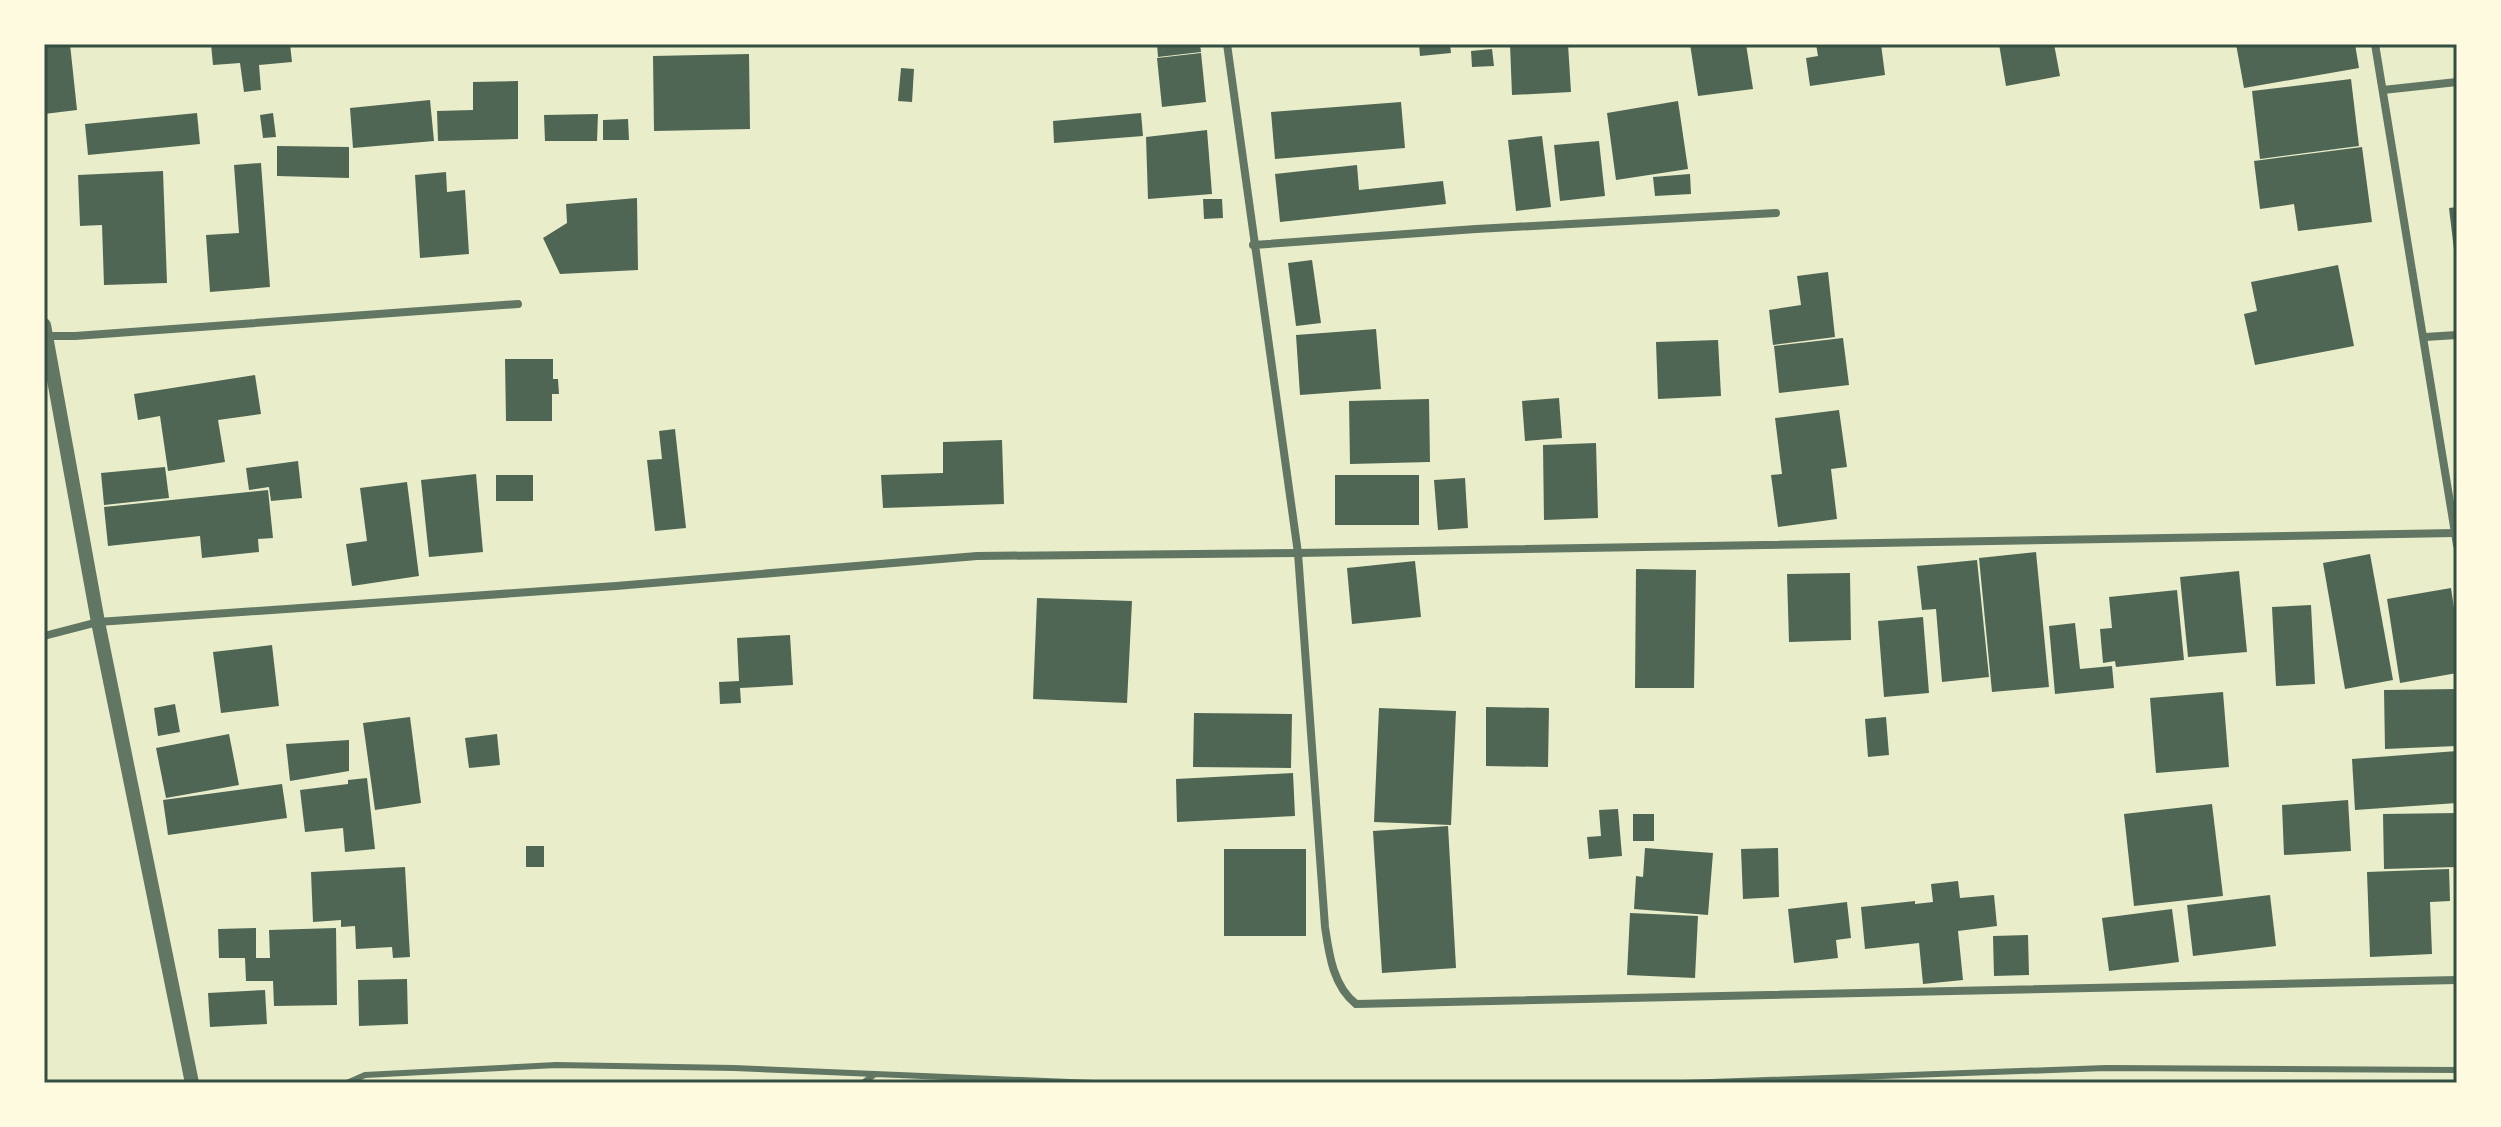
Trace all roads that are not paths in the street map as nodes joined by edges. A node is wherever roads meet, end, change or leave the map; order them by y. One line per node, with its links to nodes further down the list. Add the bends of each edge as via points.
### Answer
1 (1227, 44): 6 (street)
2 (2375, 44): 4 (street)
3 (2457, 82): 4 (street)
4 (2383, 90): 10 (street)
5 (1776, 213): 6 (street)
6 (1253, 245): 13 (street)
7 (518, 304): 8 (street, via 75,336)
8 (45, 330): 14 (street)
9 (2457, 335): 10 (street)
10 (2425, 337): 11 (street)
11 (2455, 533): 12 (street); 13 (street)
12 (2457, 545)
13 (1298, 553): 14 (street, via 977,556); 16 (street, via 1325,927 1330,960 1347,997 1356,1004)
14 (98, 622): 15 (street); 19 (street)
15 (44, 636)
16 (2457, 980)
17 (2457, 1070): 23 (lane, via 2106,1068)
18 (875, 1074): 20 (lane, via 556,1065 365,1075); 21 (lane); 22 (lane)
19 (192, 1083)
20 (347, 1083)
21 (863, 1083)
22 (1093, 1083)
23 (1684, 1083)

